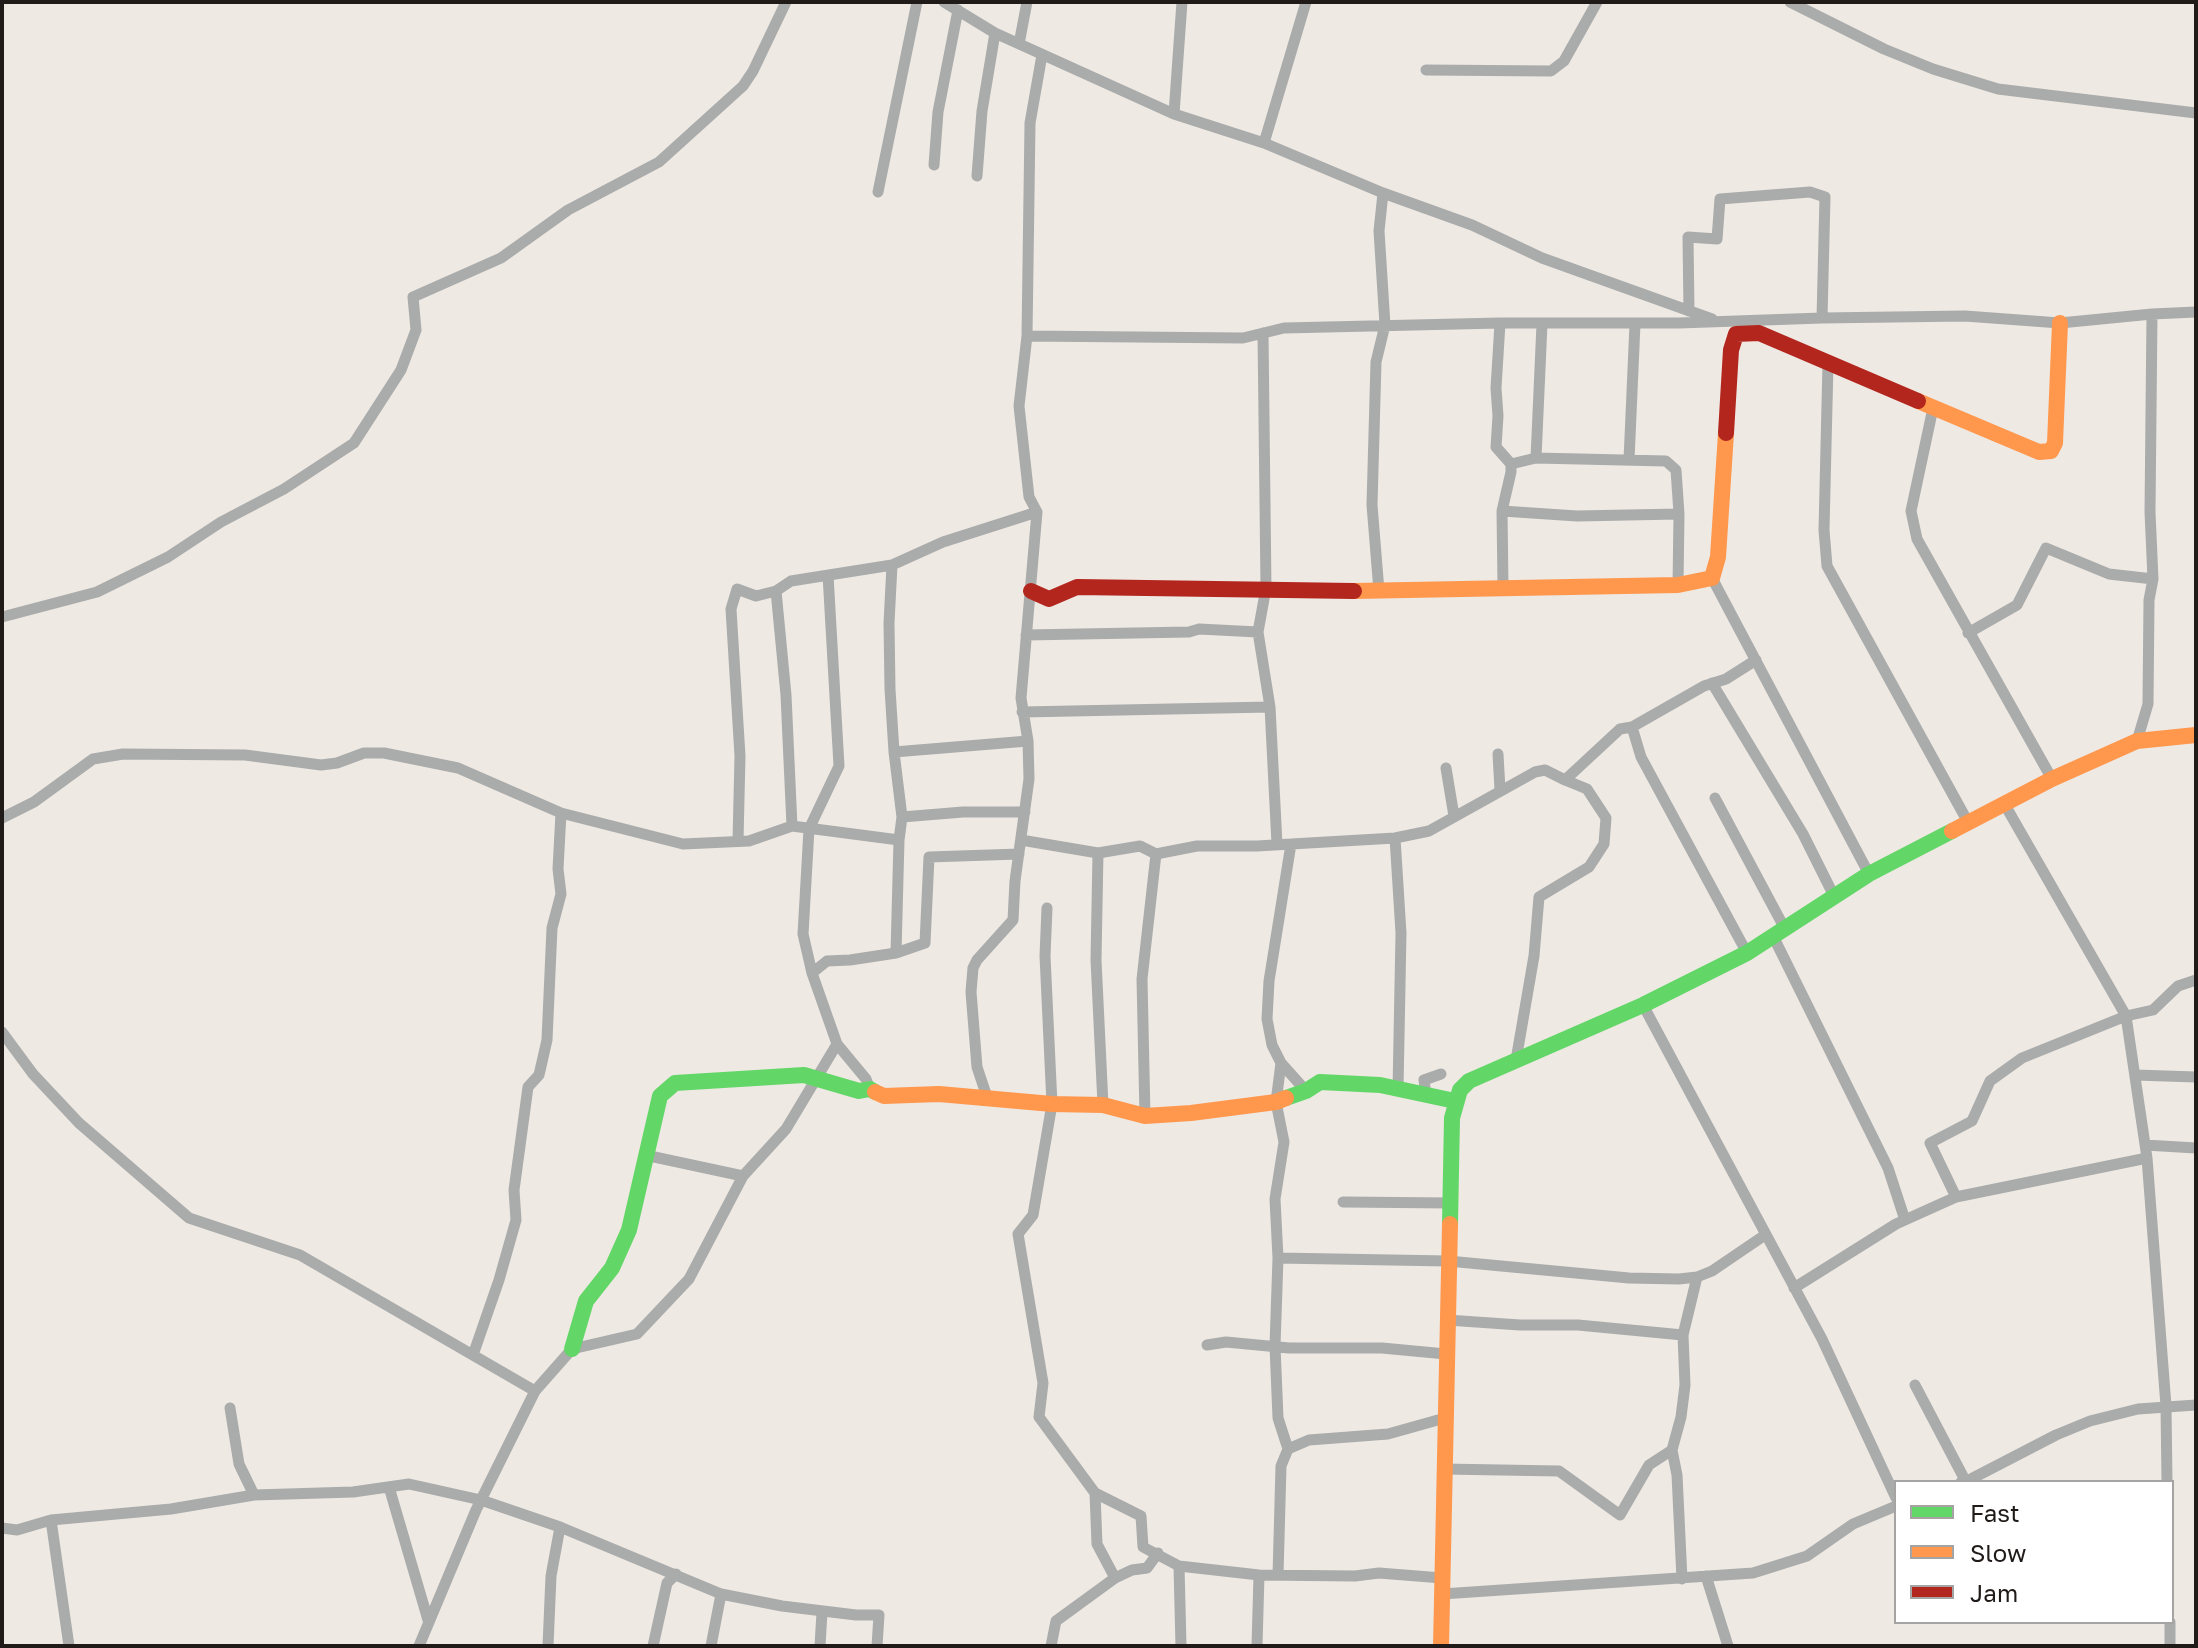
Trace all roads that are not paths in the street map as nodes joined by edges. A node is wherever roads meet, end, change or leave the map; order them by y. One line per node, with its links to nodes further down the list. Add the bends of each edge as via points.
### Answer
1 (786, 2): 51 (street, via 743,86 659,162 568,210 501,258 413,297 416,330 401,370 354,443 168,557 97,592)
2 (917, 2): 19 (street)
3 (944, 2): 9 (street)
4 (1027, 2): 11 (street)
5 (1182, 2): 15 (street)
6 (1306, 2): 16 (street)
7 (1597, 2): 13 (street, via 1564,61 1551,71)
8 (1790, 2): 14 (street, via 1884,49 1998,89)
9 (958, 10): 10 (street); 17 (street, via 938,112)
10 (995, 33): 11 (street); 18 (street)
11 (1019, 44): 12 (street)
12 (1042, 55): 15 (street); 32 (street, via 1030,123)
13 (1426, 70)
14 (2196, 113)
15 (1174, 114): 16 (street)
16 (1264, 143): 20 (street)
17 (934, 165)
18 (977, 176)
19 (878, 192)
20 (1383, 193): 21 (street); 30 (street, via 1379,231)
21 (1689, 311): 24 (street, via 1688,237 1717,239 1720,199 1810,192 1825,197); 25 (street)
22 (2196, 312): 23 (street)
23 (2152, 314): 27 (street); 44 (street)
24 (1822, 318): 25 (street); 27 (street, via 1965,316)
25 (1721, 322): 29 (street)
26 (1500, 323): 28 (street); 30 (street); 37 (street, via 1496,447)
27 (2060, 323): 34 (street, via 2051,451 2039,452)
28 (1542, 324): 29 (street); 35 (street)
29 (1635, 324): 36 (street)
30 (1385, 325): 31 (street); 50 (street, via 1376,362 1372,505)
31 (1263, 333): 32 (street, via 1243,338); 47 (street)
32 (1027, 336): 39 (street, via 1019,406 1029,497)
33 (1828, 363): 34 (street); 43 (street, via 1759,333 1736,334); 76 (street, via 1827,566)
34 (1933, 408): 53 (street, via 1911,511 1917,539)
35 (1536, 458): 36 (street); 37 (street)
36 (1629, 460): 40 (street, via 1673,465)
37 (1511, 464): 38 (street)
38 (1502, 511): 40 (street, via 1600,517); 46 (street)
39 (1037, 512): 41 (street, via 943,542); 49 (street)
40 (1679, 514): 45 (street)
41 (892, 565): 42 (street); 63 (street)
42 (828, 575): 48 (street, via 791,581); 78 (street, via 839,766)
43 (1712, 578): 45 (street); 55 (street)
44 (2153, 579): 53 (street, via 2109,574 2046,548 2017,605); 62 (street, via 2148,704)
45 (1678, 585): 46 (street)
46 (1503, 587): 50 (street)
47 (1266, 588): 49 (street, via 1077,587 1049,599); 50 (street); 52 (street)
48 (776, 591): 77 (street); 82 (street, via 756,596 737,589 731,609 740,756)
49 (1031, 591): 54 (street)
50 (1379, 591)
51 (2, 617)
52 (1258, 632): 54 (street); 57 (street)
53 (1968, 633): 66 (street)
54 (1026, 635): 58 (street)
55 (1756, 660): 56 (street); 88 (street)
56 (1712, 683): 59 (street); 89 (street)
57 (1270, 707): 58 (street); 83 (street)
58 (1022, 712): 61 (street)
59 (1632, 727): 67 (street, via 1620,729); 93 (street, via 1641,757)
60 (2196, 735): 62 (street)
61 (1028, 741): 63 (street); 71 (street)
62 (2137, 741): 66 (street)
63 (894, 752): 74 (street)
64 (1498, 754): 68 (street)
65 (1446, 768): 73 (street)
66 (2052, 779): 70 (street)
67 (1565, 780): 68 (street, via 1545,770); 100 (street, via 1587,789 1606,818 1604,844 1589,867 1539,897)
68 (1500, 790): 73 (street)
69 (1715, 798): 91 (street)
70 (2005, 805): 76 (street); 97 (street)
71 (1025, 812): 74 (street); 81 (street)
72 (561, 813): 75 (street, via 458,768 384,753 321,765 245,755 123,754 93,759); 82 (street, via 683,844); 136 (street, via 561,894 552,928 547,1040 539,1075 528,1087 514,1190 516,1220)
73 (1454, 816): 79 (street, via 1429,831)
74 (902, 817): 80 (street)
75 (2, 818)
76 (1969, 824): 88 (street)
77 (792, 826): 78 (street); 82 (street)
78 (809, 829): 80 (street); 94 (street, via 803,934)
79 (1395, 838): 84 (street); 107 (street, via 1401,933)
80 (899, 840): 92 (street)
81 (1021, 840): 85 (street); 86 (street)
82 (738, 841)
83 (1277, 844): 84 (street); 87 (street, via 1197,846)
84 (1291, 844): 101 (street, via 1269,981 1272,1045)
85 (1098, 853): 87 (street, via 1140,846); 114 (street, via 1096,960)
86 (1019, 854): 92 (street, via 929,857 925,943); 110 (street, via 1013,920 973,968 977,1067)
87 (1156, 854): 115 (street, via 1142,979)
88 (1869, 874): 89 (street)
89 (1835, 898): 91 (street)
90 (1047, 908): 113 (street)
91 (1779, 933): 93 (street); 124 (street, via 1888,1168)
92 (896, 953): 94 (street, via 827,961)
93 (1747, 953): 96 (street)
94 (812, 973): 99 (street)
95 (2196, 980): 97 (street, via 2178,986 2153,1010)
96 (1643, 1005): 100 (street); 125 (street)
97 (2126, 1016): 103 (street); 121 (street, via 2022,1058 1990,1081 1972,1121 1930,1143)
98 (2, 1032): 136 (street, via 79,1123 189,1218 300,1255)
99 (837, 1044): 105 (street); 106 (street)
100 (1516, 1060): 111 (street, via 1469,1081)
101 (1281, 1063): 108 (street); 112 (street)
102 (1441, 1074): 109 (street, via 1424,1080)
103 (2135, 1075): 104 (street); 116 (street)
104 (2196, 1077)
105 (815, 1079): 106 (street); 118 (street, via 804,1075 675,1083 660,1096); 120 (street, via 786,1129)
106 (870, 1089): 110 (street, via 884,1096 939,1094)
107 (1398, 1089): 108 (street, via 1320,1082); 109 (street)
108 (1306, 1091): 112 (street)
109 (1426, 1095): 111 (street)
110 (988, 1100): 113 (street)
111 (1455, 1101): 123 (street)
112 (1276, 1102): 115 (street); 126 (street, via 1284,1142 1275,1199)
113 (1052, 1104): 114 (street); 150 (street, via 1033,1215 1018,1234 1043,1383 1039,1417)
114 (1103, 1105): 115 (street)
115 (1145, 1116)
116 (2145, 1145): 117 (street); 119 (street)
117 (2196, 1148)
118 (645, 1155): 120 (street); 134 (street, via 629,1230 612,1268 586,1301)
119 (2147, 1158): 121 (street); 140 (street)
120 (743, 1176): 134 (street, via 689,1279 637,1334)
121 (1956, 1197): 124 (street)
122 (1343, 1202): 123 (street)
123 (1450, 1203): 127 (street)
124 (1905, 1220): 129 (street)
125 (1765, 1235): 128 (street); 129 (street)
126 (1278, 1258): 127 (street); 133 (street)
127 (1448, 1261): 128 (street, via 1629,1278); 130 (street)
128 (1697, 1277): 131 (street)
129 (1794, 1288): 151 (street)
130 (1447, 1320): 131 (street); 135 (street)
131 (1683, 1335): 144 (street, via 1685,1385)
132 (1207, 1345): 133 (street)
133 (1275, 1346): 135 (street); 143 (street, via 1278,1418)
134 (572, 1349): 138 (street)
135 (1446, 1354): 142 (street)
136 (473, 1355): 138 (street)
137 (1915, 1385): 146 (street)
138 (535, 1391): 153 (street)
139 (2196, 1405): 140 (street)
140 (2166, 1406): 147 (street, via 2090,1421); 148 (street)
141 (230, 1408): 152 (street, via 239,1464)
142 (1445, 1418): 143 (street, via 1388,1434 1309,1440); 145 (street)
143 (1288, 1449): 162 (street, via 1281,1466)
144 (1672, 1450): 145 (street, via 1649,1465 1620,1515 1559,1471); 165 (street)
145 (1443, 1469): 166 (street)
146 (1962, 1480)
147 (1965, 1480)
148 (2167, 1480)
149 (389, 1487): 152 (street); 153 (street, via 409,1484); 169 (street)
150 (1095, 1493): 158 (street, via 1141,1516 1143,1547); 164 (street, via 1097,1544)
151 (1894, 1494)
152 (254, 1495): 155 (street)
153 (481, 1500): 156 (street); 169 (street)
154 (1894, 1507): 163 (street, via 1853,1524 1807,1556 1753,1573)
155 (51, 1520): 157 (street, via 17,1530); 171 (street)
156 (560, 1527): 160 (street); 173 (street, via 551,1576)
157 (2, 1528)
158 (1158, 1553): 159 (street); 164 (street, via 1147,1568)
159 (1179, 1566): 161 (street); 179 (street)
160 (676, 1574): 167 (street); 174 (street, via 667,1583)
161 (1259, 1575): 162 (street); 180 (street)
162 (1278, 1575): 166 (street, via 1379,1573)
163 (1706, 1576): 165 (street); 182 (street)
164 (1115, 1578): 178 (street, via 1056,1621)
165 (1682, 1579): 166 (street)
166 (1442, 1586): 181 (street)
167 (721, 1594): 168 (street); 175 (street)
168 (822, 1612): 176 (street); 177 (street, via 879,1615)
169 (428, 1621): 172 (street)
170 (2170, 1624): 183 (street)
171 (69, 1646)
172 (419, 1646)
173 (548, 1646)
174 (653, 1646)
175 (711, 1646)
176 (820, 1646)
177 (877, 1646)
178 (1051, 1646)
179 (1181, 1646)
180 (1257, 1646)
181 (1441, 1646)
182 (1728, 1646)
183 (2170, 1646)

